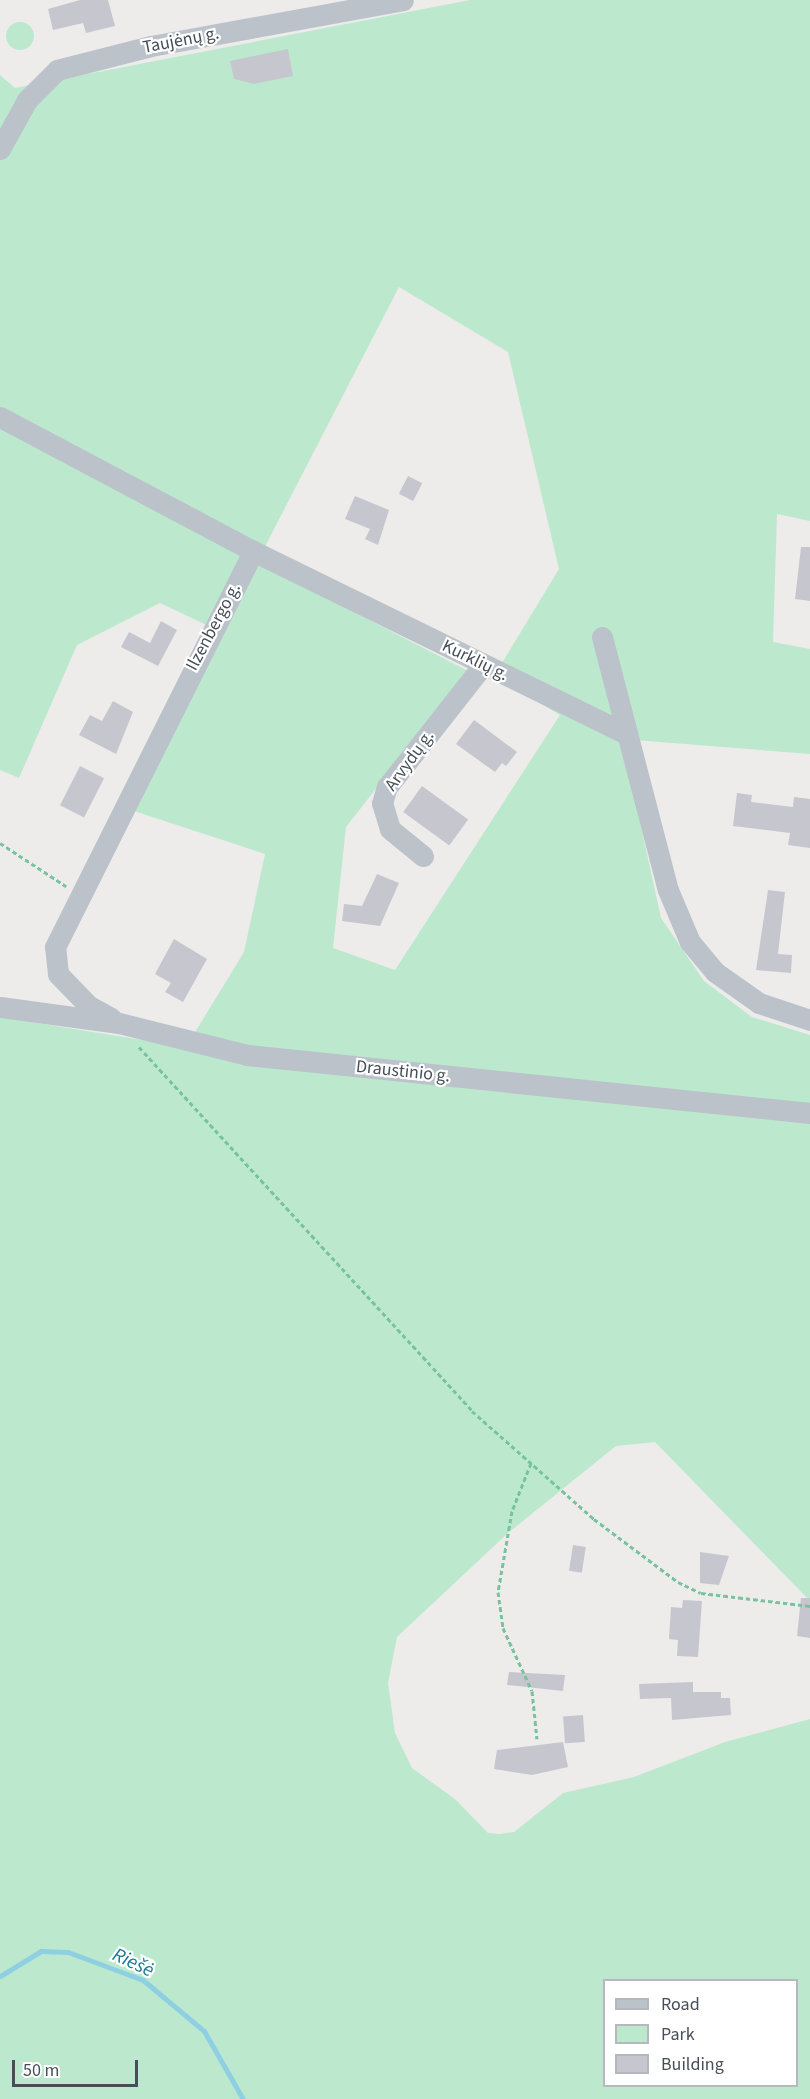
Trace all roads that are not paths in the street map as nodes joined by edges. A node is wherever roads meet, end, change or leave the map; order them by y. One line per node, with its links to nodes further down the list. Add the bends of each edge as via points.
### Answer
1 (403, 0): 2 (street, Taujėnų g., via 151,46 57,70 27,100)
2 (0, 149)
3 (0, 417): 4 (street, Kurklių g.)
4 (253, 551): 6 (street, Kurklių g.); 9 (street, Ilzenbergo g., via 55,947)
5 (602, 637): 7 (street)
6 (483, 665): 7 (street, Kurklių g.); 8 (street, Arvydų g., via 387,787 382,803 390,829)
7 (627, 734): 12 (street, via 668,890 690,942 715,972 759,1003)
8 (423, 856)
9 (58, 974): 11 (street, via 53,998); 13 (street, via 88,1005)
10 (0, 1007): 11 (street, Draustinio g.)
11 (39, 1013): 13 (street, Draustinio g.)
12 (810, 1020)
13 (119, 1023): 14 (street, Draustinio g., via 247,1055)
14 (810, 1113)

